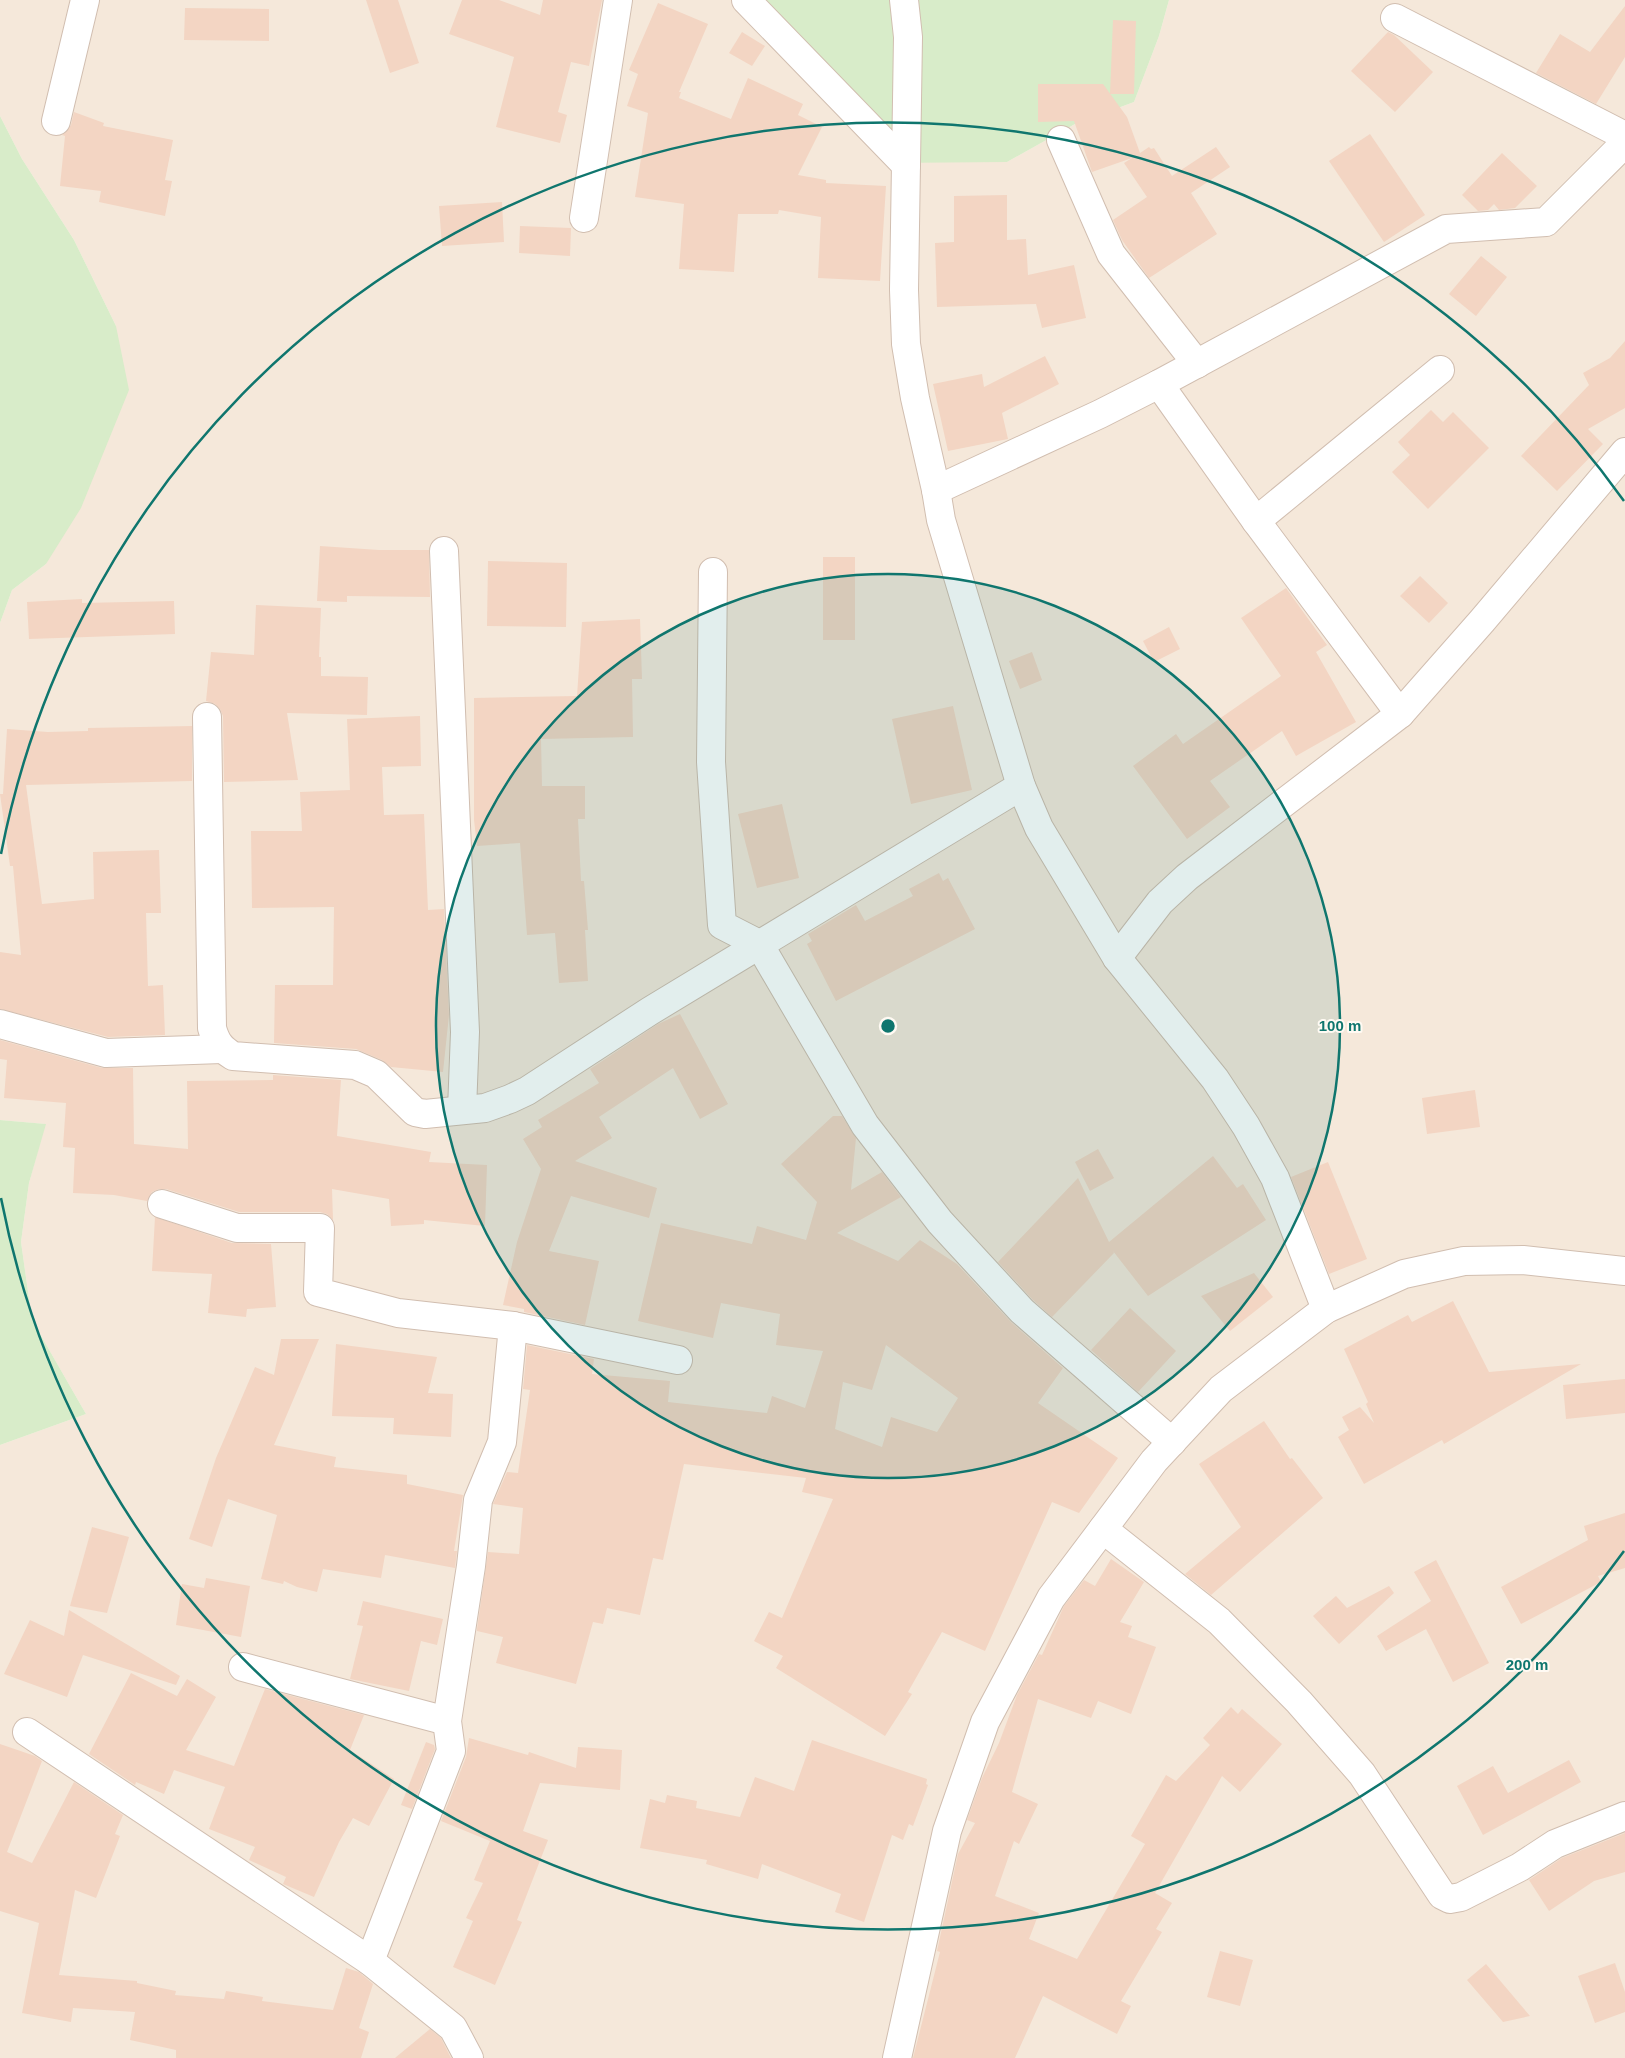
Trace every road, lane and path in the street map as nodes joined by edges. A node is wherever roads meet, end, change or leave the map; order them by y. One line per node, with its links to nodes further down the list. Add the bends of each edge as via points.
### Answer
1 (85, 0): 6 (street)
2 (618, 0): 11 (street)
3 (746, 0): 10 (street)
4 (904, 0): 10 (street, via 908,37)
5 (1395, 18): 7 (street)
6 (56, 121)
7 (1625, 136)
8 (1061, 140): 12 (street, via 1111,254)
9 (1625, 143): 12 (street, via 1546,222 1446,229)
10 (906, 165): 16 (street, via 906,344)
11 (584, 218)
12 (1197, 364): 14 (street)
13 (1440, 370): 17 (street)
14 (1159, 384): 16 (street); 17 (street)
15 (1625, 452): 20 (street)
16 (936, 490): 22 (street, via 940,520)
17 (1256, 521): 20 (street)
18 (444, 551): 27 (street, via 465,1032)
19 (713, 572): 23 (street, via 710,762 722,925)
20 (1400, 714): 24 (street, via 1187,877 1160,902)
21 (207, 717): 26 (street, via 212,1028)
22 (1021, 786): 23 (street); 24 (street, via 1040,828)
23 (758, 944): 27 (street, via 527,1091 485,1108); 33 (street, via 865,1125 940,1222 1022,1311)
24 (1116, 958): 30 (street, via 1215,1078 1246,1126 1275,1178)
25 (0, 1024): 26 (street, via 106,1053)
26 (222, 1049): 27 (street, via 233,1056 355,1065 376,1074 415,1112)
27 (462, 1110)
28 (162, 1204): 31 (street, via 237,1228 320,1228 318,1292 398,1313)
29 (1625, 1271): 30 (street, via 1523,1260 1464,1261 1404,1274)
30 (1326, 1309): 33 (street, via 1221,1389)
31 (513, 1326): 32 (street); 36 (street, via 502,1442 478,1500 471,1566)
32 (678, 1360)
33 (1172, 1442): 34 (street)
34 (1103, 1529): 38 (street, via 1219,1622 1299,1702 1362,1774 1442,1895 1450,1899 1461,1897 1554,1844); 41 (street, via 1051,1598 985,1722 948,1831)
35 (243, 1667): 36 (street)
36 (446, 1721): 39 (street, via 451,1751)
37 (27, 1732): 39 (street)
38 (1625, 1816)
39 (370, 1961): 40 (street, via 454,2028)
40 (469, 2058)
41 (897, 2058)

